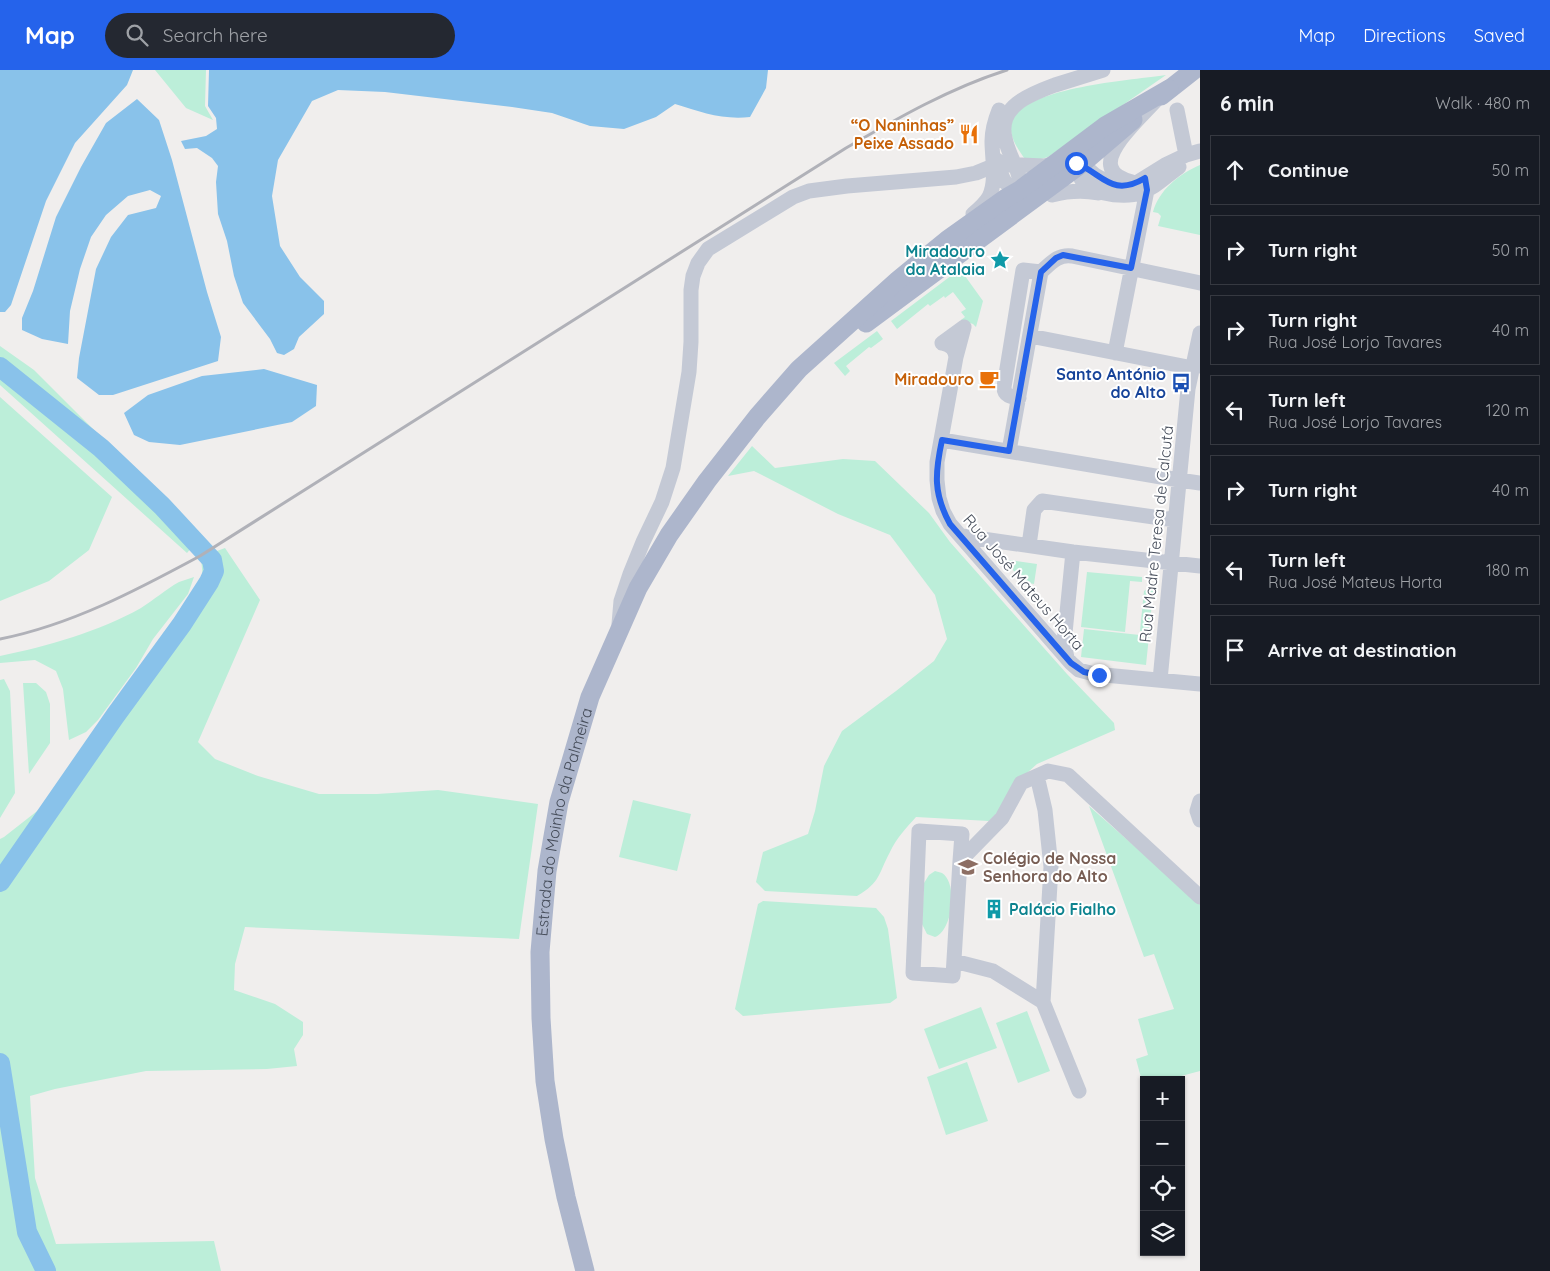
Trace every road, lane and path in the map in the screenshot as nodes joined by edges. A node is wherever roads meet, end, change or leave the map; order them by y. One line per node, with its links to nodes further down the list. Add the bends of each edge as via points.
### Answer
1 (1094, 70): 11 (street, via 1033,84 1005,100 998,112 992,139)
2 (1103, 70): 9 (street, via 1038,91 1014,106 1007,114 1004,138)
3 (1194, 70): 4 (main road)
4 (1164, 94): 5 (main road, Estrada do Moinho da Palmeira); 10 (main road, Estrada do Moinho da Palmeira); 12 (street, via 1126,134 1111,156 1110,166 1115,174)
5 (1136, 108): 8 (main road, Estrada do Moinho da Palmeira); 10 (street, via 1092,141)
6 (1178, 110): 7 (street)
7 (1195, 154): 12 (street, via 1180,166)
8 (1054, 163): 9 (street, via 1044,166); 10 (street, via 1071,161); 11 (main road, Estrada do Moinho da Palmeira)
9 (1015, 164): 11 (street); 11 (street, via 1021,182)
10 (1080, 164): 12 (street, via 1116,185); 13 (main road, Estrada do Moinho da Palmeira); 14 (street, via 1080,176 1086,185)
11 (1002, 175): 13 (street, via 1026,192); 15 (main road, Estrada do Moinho da Palmeira, via 947,240); 15 (street, via 983,206); 19 (street, via 1020,196 1018,201 946,256); 37 (street, via 976,173 810,191 793,197 708,249 693,276 689,372 673,468 662,502 630,574 621,601)
12 (1143, 184): 14 (street, via 1130,195); 16 (street)
13 (1052, 193): 14 (street, via 1083,191); 19 (main road, Estrada do Moinho da Palmeira, via 1017,212)
14 (1113, 195)
15 (916, 266): 26 (main road, Estrada do Moinho da Palmeira, via 799,369)
16 (1131, 268): 17 (street, via 1063,255); 18 (street); 22 (street)
17 (1041, 272): 21 (street); 25 (street, via 1023,270 1004,387 1005,393)
18 (1200, 283)
19 (902, 296): 26 (main road, Estrada do Moinho da Palmeira, via 828,352)
20 (1200, 334): 24 (street, Rua Madre Teresa de Calcutá)
21 (1030, 336): 22 (street); 25 (street)
22 (1115, 353): 24 (street)
23 (956, 357): 23 (street, Rua José Mateus Horta, via 964,327 942,343 952,347); 27 (street, Rua José Mateus Horta)
24 (1196, 367): 29 (street, Rua Madre Teresa de Calcutá, via 1188,389)
25 (1018, 398): 28 (street)
26 (757, 416): 37 (main road, Estrada do Moinho da Palmeira, via 669,535 638,588)
27 (942, 440): 28 (street); 32 (street, Rua José Mateus Horta, via 937,462 938,498 950,524)
28 (1009, 451): 29 (street)
29 (1179, 480): 30 (street); 31 (street, Rua Madre Teresa de Calcutá)
30 (1200, 483)
31 (1175, 520): 33 (street, via 1042,501 1034,510); 35 (street, Rua Madre Teresa de Calcutá)
32 (962, 536): 33 (street); 39 (street, Rua José Mateus Horta)
33 (1029, 545): 34 (street)
34 (1073, 552): 35 (street); 38 (street)
35 (1171, 564): 36 (street); 41 (street, Rua Madre Teresa de Calcutá)
36 (1200, 566)
37 (618, 631): 51 (main road, Estrada do Moinho da Palmeira, via 590,697 559,802 547,871 540,952 545,1081 554,1139)
38 (1065, 632): 39 (street); 40 (street)
39 (1050, 638): 40 (street, Rua José Mateus Horta)
40 (1067, 658): 41 (street, Rua José Mateus Horta, via 1075,668 1089,673)
41 (1160, 680): 42 (street, Rua José Mateus Horta)
42 (1200, 684)
43 (1037, 776): 46 (street, via 1021,783 1002,818); 47 (street, via 1048,771 1068,776); 49 (street, via 1045,810 1050,867)
44 (1200, 801): 45 (street, via 1197,811)
45 (1200, 820)
46 (960, 861): 48 (street); 48 (street, via 962,834 919,831 913,973 953,976)
47 (1200, 897)
48 (954, 961): 49 (street, via 993,971)
49 (1043, 1002): 50 (street)
50 (1079, 1091)
51 (585, 1271)

